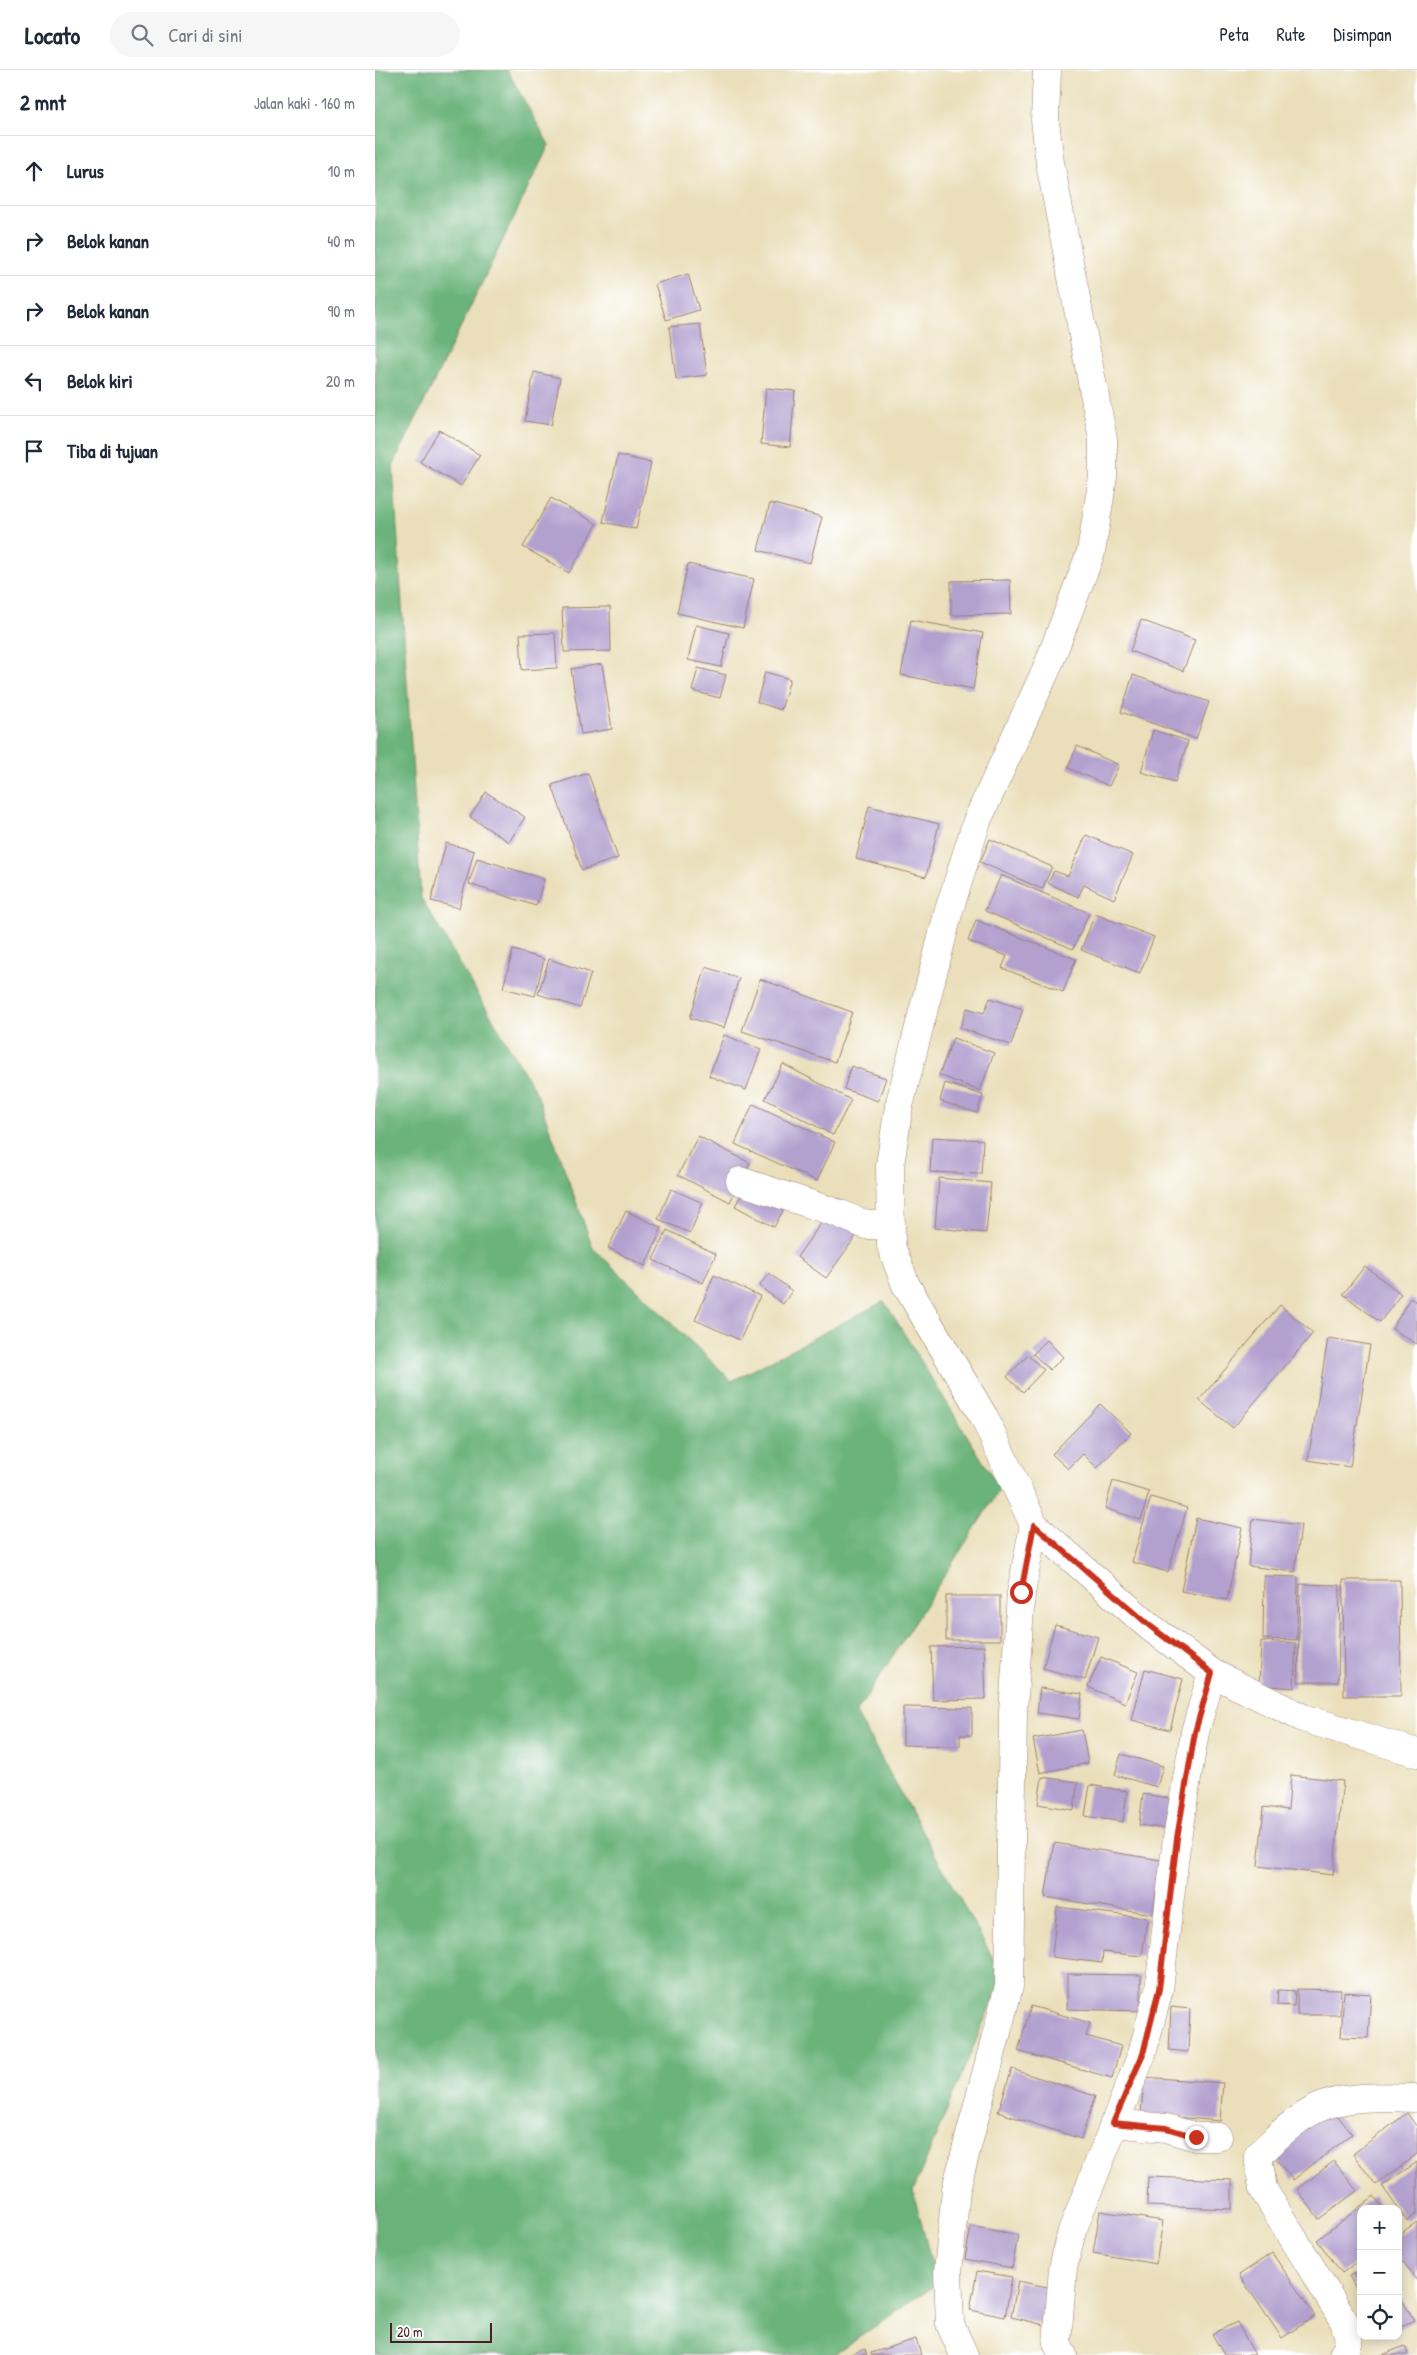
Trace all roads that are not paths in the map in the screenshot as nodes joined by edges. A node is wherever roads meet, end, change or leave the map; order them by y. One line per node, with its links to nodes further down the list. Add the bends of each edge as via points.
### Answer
1 (1047, 70): 3 (street, via 1045,120 1050,164 1103,439 1103,477 1097,522 1091,552 1047,668 977,821 949,910 899,1106 890,1166)
2 (741, 1180): 3 (street, via 866,1225)
3 (891, 1225): 4 (street, via 891,1246 905,1285 984,1418)
4 (1034, 1525): 5 (street, via 1150,1626); 10 (street, via 1021,1592 1013,1712 1009,1986 955,2189 949,2263 950,2324)
5 (1212, 1673): 6 (street, via 1303,1718); 8 (street, via 1195,1732 1177,1838 1159,1989 1143,2054)
6 (1417, 1753)
7 (1416, 2093): 12 (street, via 1341,2099 1310,2112 1282,2131 1258,2156 1263,2189 1344,2321 1349,2337)
8 (1113, 2123): 9 (street, via 1166,2128 1196,2137); 11 (street, via 1072,2231 1063,2268 1057,2343)
9 (1218, 2137)
10 (964, 2355)
11 (1063, 2355)
12 (1343, 2355)

